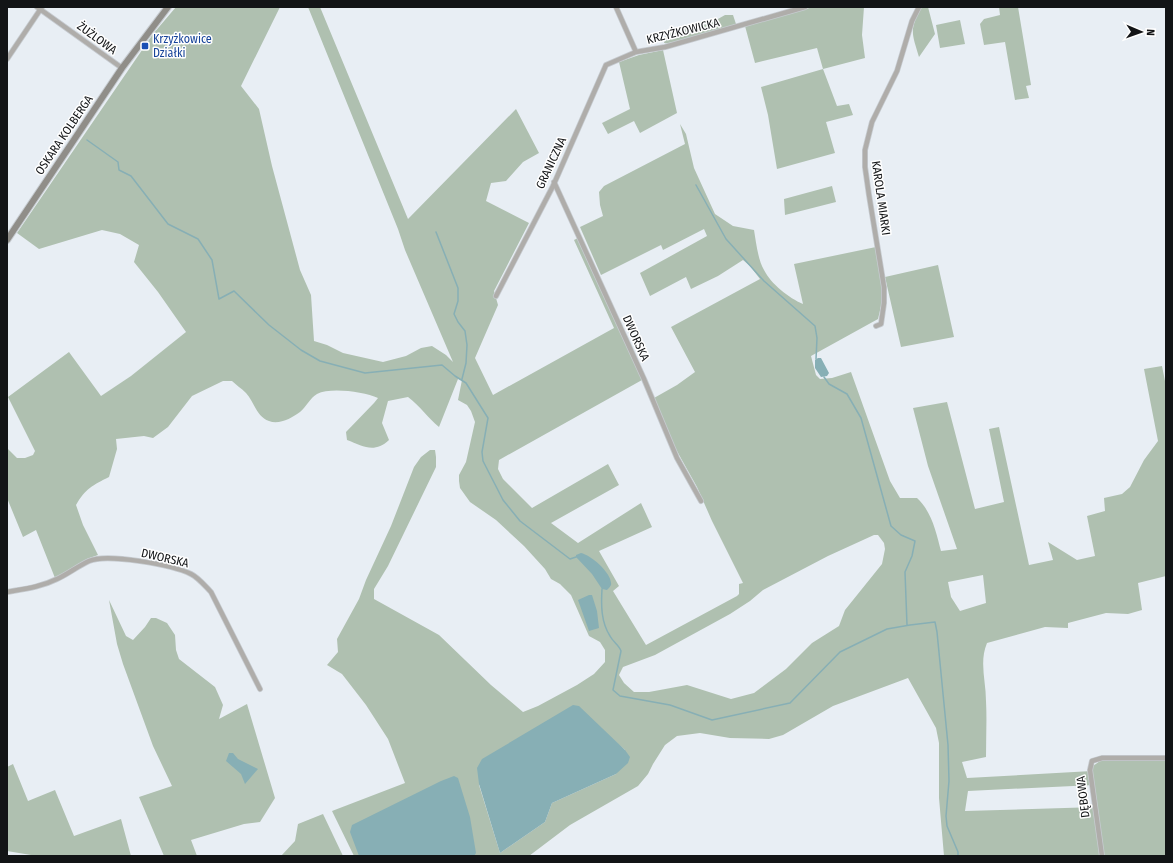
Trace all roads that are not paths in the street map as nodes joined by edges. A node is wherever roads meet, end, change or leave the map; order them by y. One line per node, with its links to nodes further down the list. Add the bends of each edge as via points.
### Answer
1 (168, 7): 8 (main road, OSKARA KOLBERGA)
2 (616, 7): 6 (street, KRZYŻKOWICKA)
3 (805, 7): 6 (street, KRZYŻKOWICKA, via 666,47)
4 (919, 7): 12 (street, KAROLA MIARKI, via 912,21 897,71 872,122 865,150 865,167 884,286 881,324)
5 (40, 8): 7 (street, ŻUŻLOWA); 8 (street, ŻUŻLOWA)
6 (636, 52): 9 (street, GRANICZNA, via 606,65)
7 (7, 58)
8 (122, 68): 10 (main road, OSKARA KOLBERGA)
9 (554, 182): 11 (street, GRANICZNA); 13 (street, DWORSKA, via 644,379 677,458)
10 (7, 240)
11 (496, 296)
12 (876, 326)
13 (701, 501)
14 (7, 592): 15 (street, DWORSKA, via 41,586 89,561 96,560 121,559 181,570 192,575 211,592)
15 (260, 689)
16 (1166, 758): 17 (street, DĘBOWA, via 1102,758 1092,761 1090,770)
17 (1102, 856)

